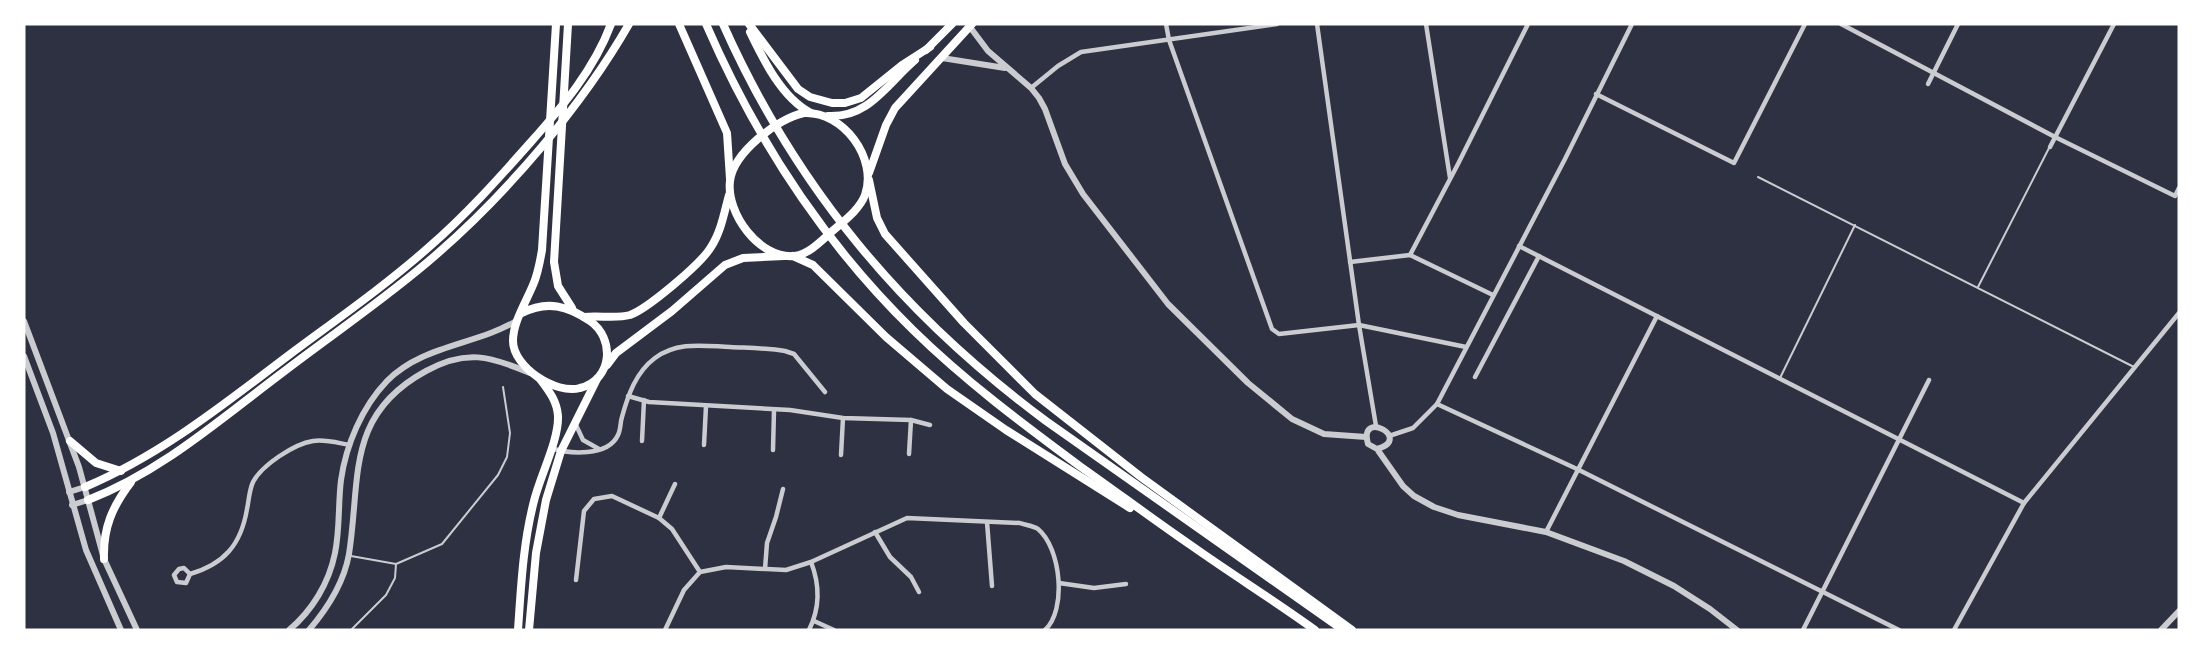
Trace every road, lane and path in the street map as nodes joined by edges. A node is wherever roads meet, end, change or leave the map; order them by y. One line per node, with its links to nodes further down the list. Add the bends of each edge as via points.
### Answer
1 (556, 24): 49 (main road, via 542,250 538,274)
2 (568, 24): 47 (main road, via 554,262 555,280)
3 (611, 24): 90 (highway, via 582,80 491,187 446,232 392,278 209,415)
4 (628, 24): 91 (highway, via 577,101 512,180 463,230 404,281 184,448)
5 (679, 24): 35 (highway, via 727,133)
6 (706, 24): 103 (highway, via 754,120 817,219 912,328 987,396)
7 (723, 24): 131 (highway, via 766,110 829,208 910,304 998,385)
8 (747, 24): 22 (highway, via 798,89 832,103 861,98); 29 (highway, via 785,91 793,102)
9 (952, 24): 22 (main road)
10 (1166, 24): 21 (street)
11 (1277, 24): 21 (street)
12 (1317, 24): 44 (street)
13 (1426, 24): 36 (street)
14 (1528, 24): 36 (street)
15 (1632, 24): 28 (street)
16 (1805, 24): 28 (street, via 1734,163)
17 (1841, 24): 25 (street)
18 (1958, 24): 25 (street)
19 (2114, 24): 31 (street)
20 (971, 26): 23 (main road); 24 (street)
21 (1169, 40): 27 (street, via 1081,52); 53 (street, via 1272,329 1279,334)
22 (930, 47): 30 (main road, via 862,109 845,116)
23 (942, 58): 24 (street); 34 (main road, via 895,108 880,138)
24 (1006, 68): 27 (street)
25 (1934, 72): 26 (street); 31 (street)
26 (1928, 84)
27 (1031, 88): 76 (street, via 1045,109 1065,164 1083,194 1168,304 1248,383 1292,419 1324,434)
28 (1596, 94): 40 (street)
29 (811, 113): 30 (main road); 35 (main road, via 789,117 767,132 742,156)
30 (823, 116): 34 (main road, via 838,123 853,138 865,159)
31 (2055, 137): 32 (street); 37 (street, via 2175,196)
32 (2050, 147): 45 (lane)
33 (1758, 177): 39 (lane)
34 (869, 178): 42 (main road, via 859,206 821,241 803,253); 132 (highway, via 877,218 885,234 1014,375 1141,477)
35 (730, 179): 38 (main road)
36 (1450, 180): 41 (street)
37 (2179, 188)
38 (730, 192): 42 (main road, via 735,212 749,234 765,247); 51 (main road, via 715,240 693,267 636,312)
39 (1855, 225): 45 (lane); 61 (lane)
40 (1519, 246): 43 (street); 46 (street)
41 (1410, 255): 44 (street); 46 (street)
42 (789, 256): 56 (main road, via 743,258 725,265 616,352); 103 (highway, via 813,265 886,337 969,405)
43 (1539, 256): 50 (street); 59 (street)
44 (1350, 262): 53 (street)
45 (1978, 287): 57 (lane)
46 (1493, 295): 54 (street)
47 (575, 312): 49 (main road, via 547,304); 51 (main road)
48 (2179, 313): 57 (street)
49 (520, 316): 58 (main road, via 514,347 521,363); 80 (street, via 484,337 434,351 388,380 369,403)
50 (1657, 316): 61 (street); 89 (street)
51 (584, 317): 56 (main road, via 605,339 608,353)
52 (24, 321): 78 (street)
53 (1359, 325): 54 (street); 74 (street)
54 (1466, 347): 67 (street)
55 (24, 356): 95 (street, via 53,433)
56 (604, 368): 60 (main road)
57 (2136, 368): 97 (street)
58 (537, 377): 60 (main road, via 573,390); 82 (main road, via 554,399 557,412); 104 (street, via 495,358 475,356 437,365 398,390 378,412 364,438 355,476)
59 (1475, 377)
60 (598, 378): 72 (main road)
61 (1780, 378): 77 (street)
62 (1929, 380): 77 (street)
63 (503, 387): 107 (lane, via 510,433 507,457 498,475 442,544)
64 (825, 392): 65 (street, via 794,354 697,345 678,347 654,359)
65 (628, 396): 66 (street); 83 (street, via 618,435)
66 (644, 400): 68 (street); 79 (street)
67 (1437, 404): 75 (street, via 1413,428); 89 (street)
68 (706, 406): 69 (street); 81 (street)
69 (774, 410): 70 (street); 85 (street)
70 (843, 417): 71 (street); 88 (street)
71 (911, 420): 73 (street); 87 (street)
72 (576, 424): 83 (street, via 583,440); 86 (main road)
73 (930, 425)
74 (1376, 426): 75 (street); 76 (street)
75 (1389, 436): 84 (street, via 1388,442)
76 (1366, 437): 84 (street, via 1368,444)
77 (1901, 440): 97 (street); 116 (street)
78 (70, 441): 90 (highway, via 96,463); 93 (street)
79 (642, 441)
80 (350, 445): 110 (street, via 312,441 268,464 254,481 241,533 232,548 213,566); 121 (street, via 328,577 312,606)
81 (704, 445)
82 (551, 448): 86 (street); 124 (main road, via 529,525)
83 (599, 449): 86 (street)
84 (1377, 449): 102 (street, via 1403,486 1434,507)
85 (773, 450)
86 (561, 451): 125 (main road, via 540,527)
87 (909, 454)
88 (842, 455)
89 (1577, 469): 102 (street); 116 (street)
90 (122, 471): 93 (highway)
91 (132, 481): 96 (highway); 105 (highway, via 109,517)
92 (675, 484): 99 (street)
93 (85, 487): 95 (street); 96 (street)
94 (783, 489): 108 (street, via 767,543)
95 (69, 492): 98 (street)
96 (88, 500): 98 (street); 105 (street)
97 (2024, 503): 136 (street)
98 (72, 505): 119 (street, via 86,550)
99 (658, 518): 109 (street, via 672,529); 111 (street, via 612,496 594,499 584,511)
100 (987, 522): 101 (street, via 907,518); 112 (street, via 1037,528 1051,549); 114 (street)
101 (874, 532): 106 (street); 115 (street)
102 (1546, 532): 133 (street, via 1658,576)
103 (1191, 546): 130 (highway)
104 (348, 556): 107 (lane); 122 (street, via 334,595)
105 (104, 559): 120 (street)
106 (811, 562): 108 (street, via 786,570); 118 (street, via 817,577)
107 (396, 564): 123 (lane, via 395,579 386,595)
108 (765, 569): 109 (street, via 726,567)
109 (700, 572): 126 (street, via 684,590)
110 (190, 574)
111 (576, 580)
112 (1059, 583): 113 (street, via 1094,588); 129 (street, via 1051,625)
113 (1126, 584)
114 (992, 586)
115 (919, 592)
116 (1821, 592): 134 (street); 135 (street)
117 (2179, 611): 137 (street)
118 (814, 621): 127 (street); 128 (street)
119 (122, 630)
120 (137, 630)
121 (289, 630)
122 (309, 630)
123 (351, 630)
124 (518, 630)
125 (529, 630)
126 (665, 630)
127 (809, 630)
128 (834, 630)
129 (1045, 630)
130 (1315, 630)
131 (1343, 630)
132 (1352, 630)
133 (1737, 630)
134 (1803, 630)
135 (1899, 630)
136 (1954, 630)
137 (2161, 630)

